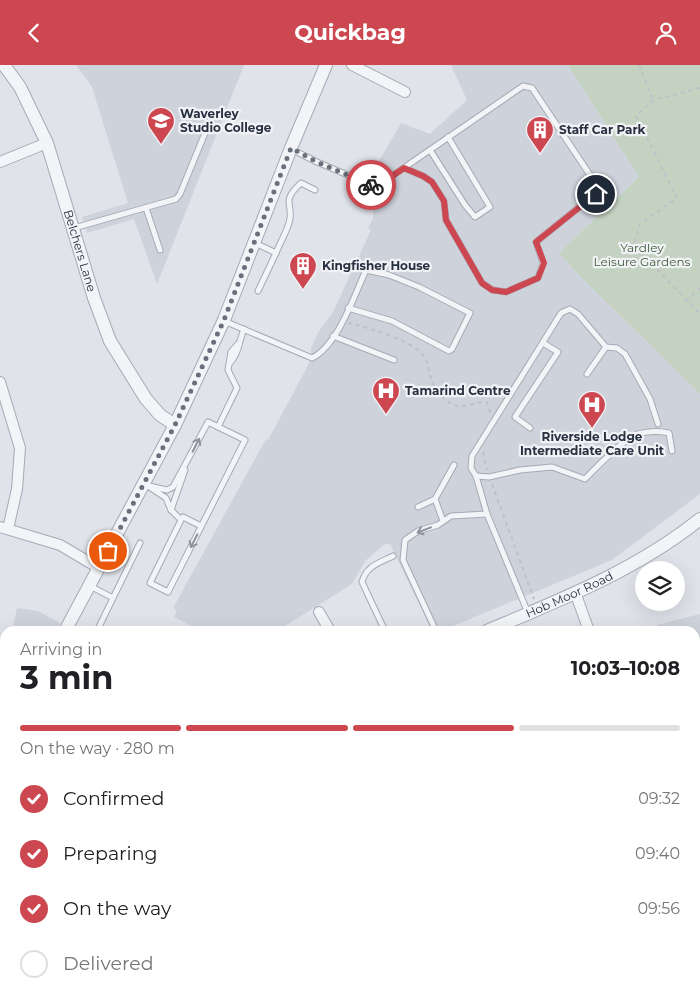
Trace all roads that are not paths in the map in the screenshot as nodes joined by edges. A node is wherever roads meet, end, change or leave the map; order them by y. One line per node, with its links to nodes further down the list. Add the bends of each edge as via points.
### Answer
1 (4, 65): 7 (street, Belchers Lane, via 20,87)
2 (326, 65): 8 (street)
3 (352, 65): 4 (street)
4 (406, 92)
5 (212, 116): 13 (lane, via 180,194 176,199)
6 (448, 137): 9 (lane); 9 (lane, via 490,207 475,217); 11 (lane, via 523,85 532,88 596,184 596,194 536,242 544,263 538,278 506,292 492,290 482,283 446,220 444,201 432,182)
7 (48, 143): 10 (street); 14 (street, Belchers Lane)
8 (291, 148): 11 (lane, via 376,187); 15 (street)
9 (430, 150): 11 (lane)
10 (0, 162)
11 (404, 168)
12 (316, 190): 17 (lane, via 301,183 291,194 289,223)
13 (146, 208): 14 (lane); 16 (lane)
14 (74, 228): 29 (street, Belchers Lane, via 110,341 146,399 160,415)
15 (255, 243): 17 (lane); 20 (street)
16 (160, 249)
17 (276, 253): 18 (lane)
18 (258, 291)
19 (348, 308): 19 (lane, via 366,270 419,287 470,313 449,351 392,321); 22 (lane)
20 (224, 320): 21 (lane); 29 (street)
21 (244, 329): 22 (lane, via 312,358); 30 (lane, via 231,352 228,370 237,388)
22 (333, 336): 25 (lane)
23 (543, 343): 24 (lane, via 561,313 570,309); 31 (lane, via 558,352 515,417); 35 (lane, via 472,456 471,468)
24 (606, 347): 26 (lane); 28 (lane, via 625,353 650,399)
25 (394, 360)
26 (587, 374)
27 (0, 382): 45 (street, via 20,448 16,489)
28 (658, 424)
29 (175, 425): 36 (street)
30 (218, 427): 33 (lane, one-way to 30, via 208,422); 44 (lane, via 245,440)
31 (530, 428)
32 (672, 451): 35 (lane, via 669,433 660,431 637,434 585,479 552,467 489,477)
33 (186, 464): 36 (lane, via 173,487 168,490); 39 (lane)
34 (454, 465): 37 (lane)
35 (476, 476): 40 (lane)
36 (151, 486): 39 (lane, via 166,498); 48 (street)
37 (435, 499): 38 (lane); 43 (lane)
38 (418, 507)
39 (171, 510): 44 (lane, one-way to 39, via 168,592 150,583 181,519)
40 (487, 514): 43 (lane, via 452,516); 52 (lane)
41 (183, 517): 44 (lane)
42 (700, 519): 50 (street, Hob Moor Road, via 679,537 630,567)
43 (443, 521): 58 (lane, one-way to 58, via 405,540 403,560)
44 (201, 526)
45 (4, 528): 48 (street, via 60,545)
46 (140, 543): 51 (lane)
47 (393, 556): 57 (lane, via 370,568 362,583)
48 (99, 567): 49 (street)
49 (89, 585): 51 (lane); 54 (street)
50 (575, 592): 52 (street, Hob Moor Road); 60 (street)
51 (113, 598): 55 (lane)
52 (534, 611): 59 (street, Hob Moor Road)
53 (318, 612): 56 (street)
54 (67, 626)
55 (100, 626)
56 (327, 626)
57 (383, 626)
58 (434, 626)
59 (499, 626)
60 (587, 626)

